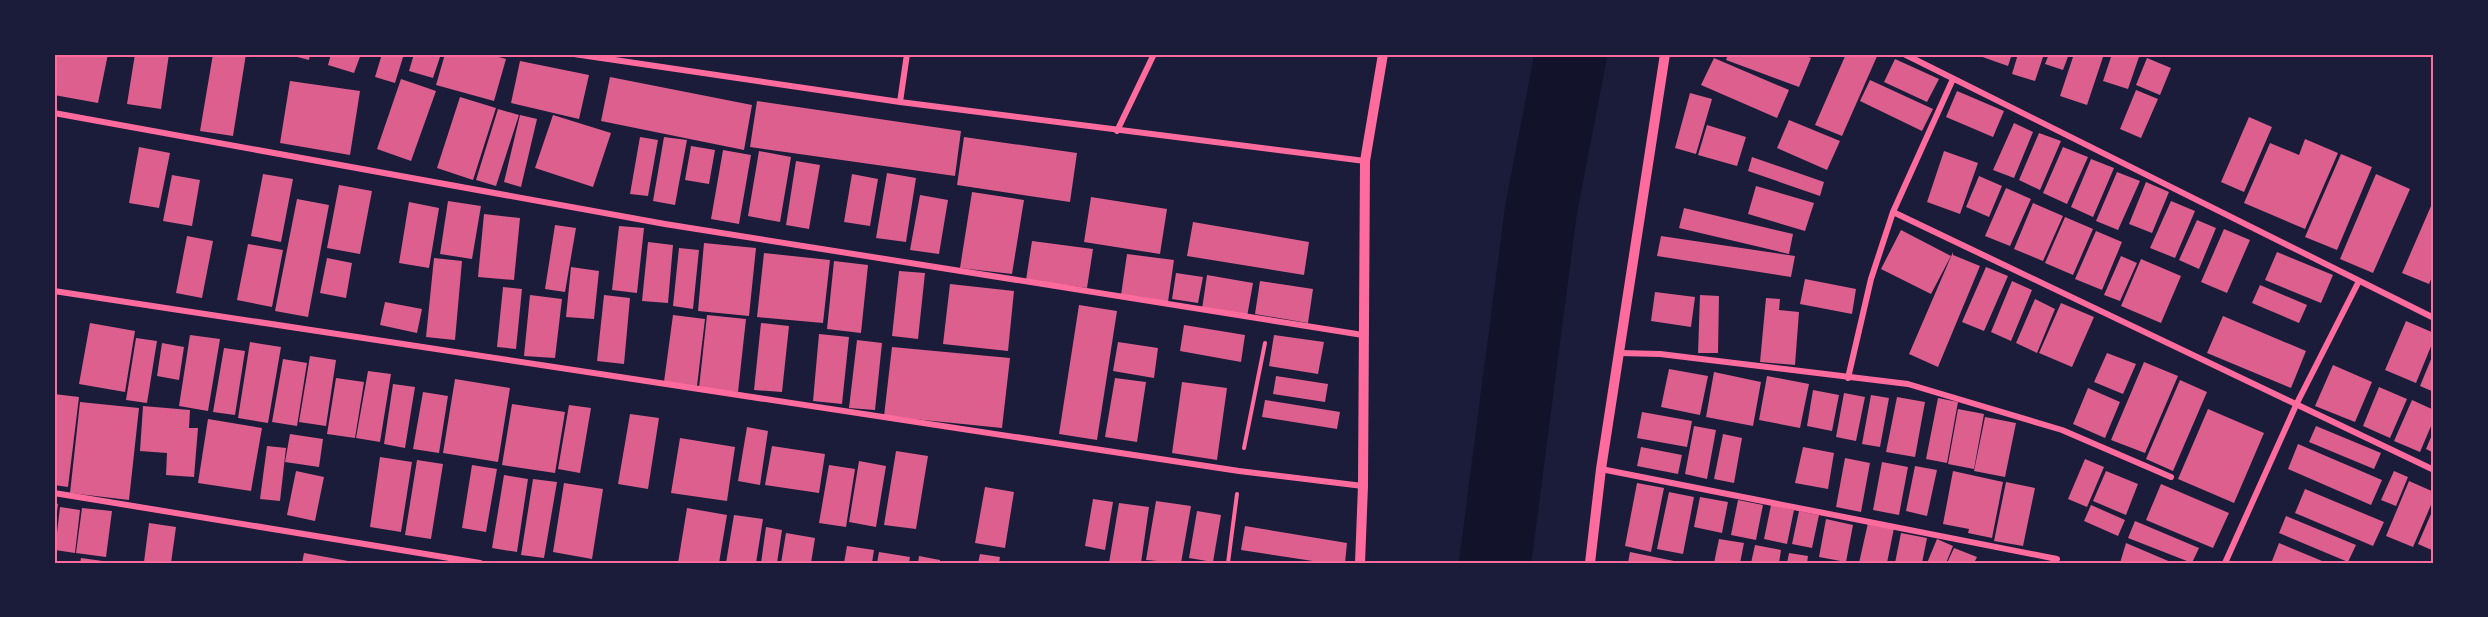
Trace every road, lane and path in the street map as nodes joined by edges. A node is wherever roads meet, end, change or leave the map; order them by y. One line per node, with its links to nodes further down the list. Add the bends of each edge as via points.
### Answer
1 (574, 54): 8 (street)
2 (907, 54): 8 (street)
3 (1154, 54): 10 (street)
4 (1383, 54): 11 (street)
5 (1665, 54): 18 (street)
6 (1904, 54): 7 (street)
7 (1953, 79): 12 (street); 13 (street)
8 (900, 102): 10 (street)
9 (54, 113): 16 (street, via 665,224)
10 (1117, 131): 11 (street)
11 (1365, 160): 17 (street)
12 (1893, 212): 19 (street, via 1871,279); 20 (street)
13 (2359, 281): 15 (street); 20 (street)
14 (54, 291): 23 (street)
15 (2434, 318)
16 (1269, 322): 17 (street); 23 (path)
17 (1363, 335): 25 (street)
18 (1619, 352): 19 (street); 21 (street)
19 (1848, 378): 24 (street, via 1908,384 2062,430)
20 (2297, 403): 22 (street); 32 (street)
21 (1601, 469): 27 (street); 31 (street)
22 (2434, 470)
23 (1239, 471): 25 (street); 29 (path)
24 (2171, 477)
25 (1363, 486): 30 (street)
26 (54, 493): 28 (street)
27 (2057, 559)
28 (480, 563)
29 (1228, 563)
30 (1360, 563)
31 (1590, 563)
32 (2225, 563)

